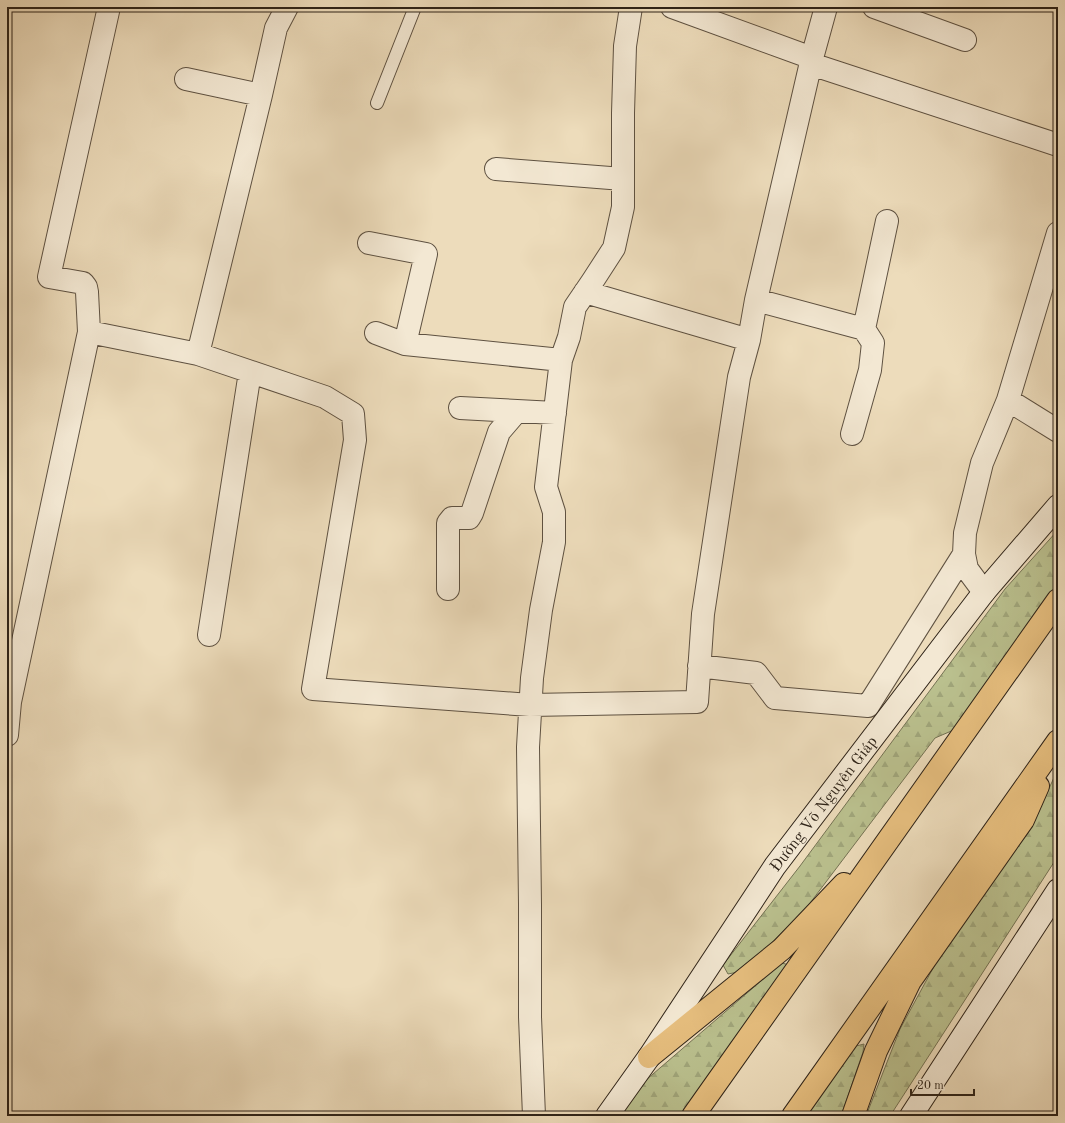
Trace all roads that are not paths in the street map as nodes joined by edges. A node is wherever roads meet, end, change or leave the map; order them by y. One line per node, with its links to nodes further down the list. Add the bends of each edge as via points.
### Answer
1 (109, 7): 22 (street, via 49,277 82,283 86,287)
2 (287, 7): 11 (street, via 276,28)
3 (415, 7): 12 (lane)
4 (631, 7): 15 (street, via 625,46)
5 (672, 7): 9 (street)
6 (826, 7): 9 (street)
7 (874, 7): 8 (street)
8 (964, 40)
9 (812, 61): 13 (street); 20 (street)
10 (186, 80): 11 (street)
11 (261, 95): 26 (street)
12 (377, 103)
13 (1058, 145)
14 (496, 169): 15 (street)
15 (623, 179): 19 (street, via 623,207 614,248)
16 (888, 221): 21 (street)
17 (1058, 233): 29 (street)
18 (369, 243): 25 (street, via 426,254)
19 (585, 292): 24 (street); 27 (street, via 575,307)
20 (756, 300): 21 (street); 24 (street)
21 (864, 329): 34 (street, via 873,343 870,370)
22 (89, 332): 26 (street); 43 (street, via 10,702)
23 (376, 332): 25 (street)
24 (749, 340): 41 (street, via 738,384 703,614)
25 (405, 344): 27 (street)
26 (198, 354): 28 (street)
27 (561, 360): 32 (street)
28 (250, 372): 40 (street); 42 (street, via 325,397 353,414 355,440 313,690)
29 (1008, 400): 33 (street); 36 (street, via 982,463 965,533)
30 (460, 408): 31 (street)
31 (517, 411): 32 (street); 37 (street, via 499,432 469,518 452,518 448,523)
32 (555, 414): 42 (street, via 546,487 554,512 554,542 541,610)
33 (1058, 431)
34 (852, 434)
35 (1058, 506): 38 (street, Đường Võ Nguyên Giáp)
36 (964, 554): 38 (street, via 967,569); 41 (street, via 868,706 775,698 756,673)
37 (448, 589)
38 (984, 592): 47 (street, Đường Võ Nguyên Giáp, via 775,866)
39 (1058, 600): 45 (highway)
40 (209, 635)
41 (700, 666): 42 (street, via 697,702)
42 (530, 705): 48 (street, via 530,1017)
43 (7, 735)
44 (1058, 742): 51 (highway); 52 (highway, via 1022,820 910,981 876,1051)
45 (896, 829): 47 (highway, via 782,949); 50 (highway)
46 (1058, 890): 53 (street)
47 (649, 1057): 49 (street, Đường Võ Nguyên Giáp)
48 (534, 1116)
49 (607, 1116)
50 (693, 1116)
51 (793, 1116)
52 (854, 1116)
53 (912, 1116)

